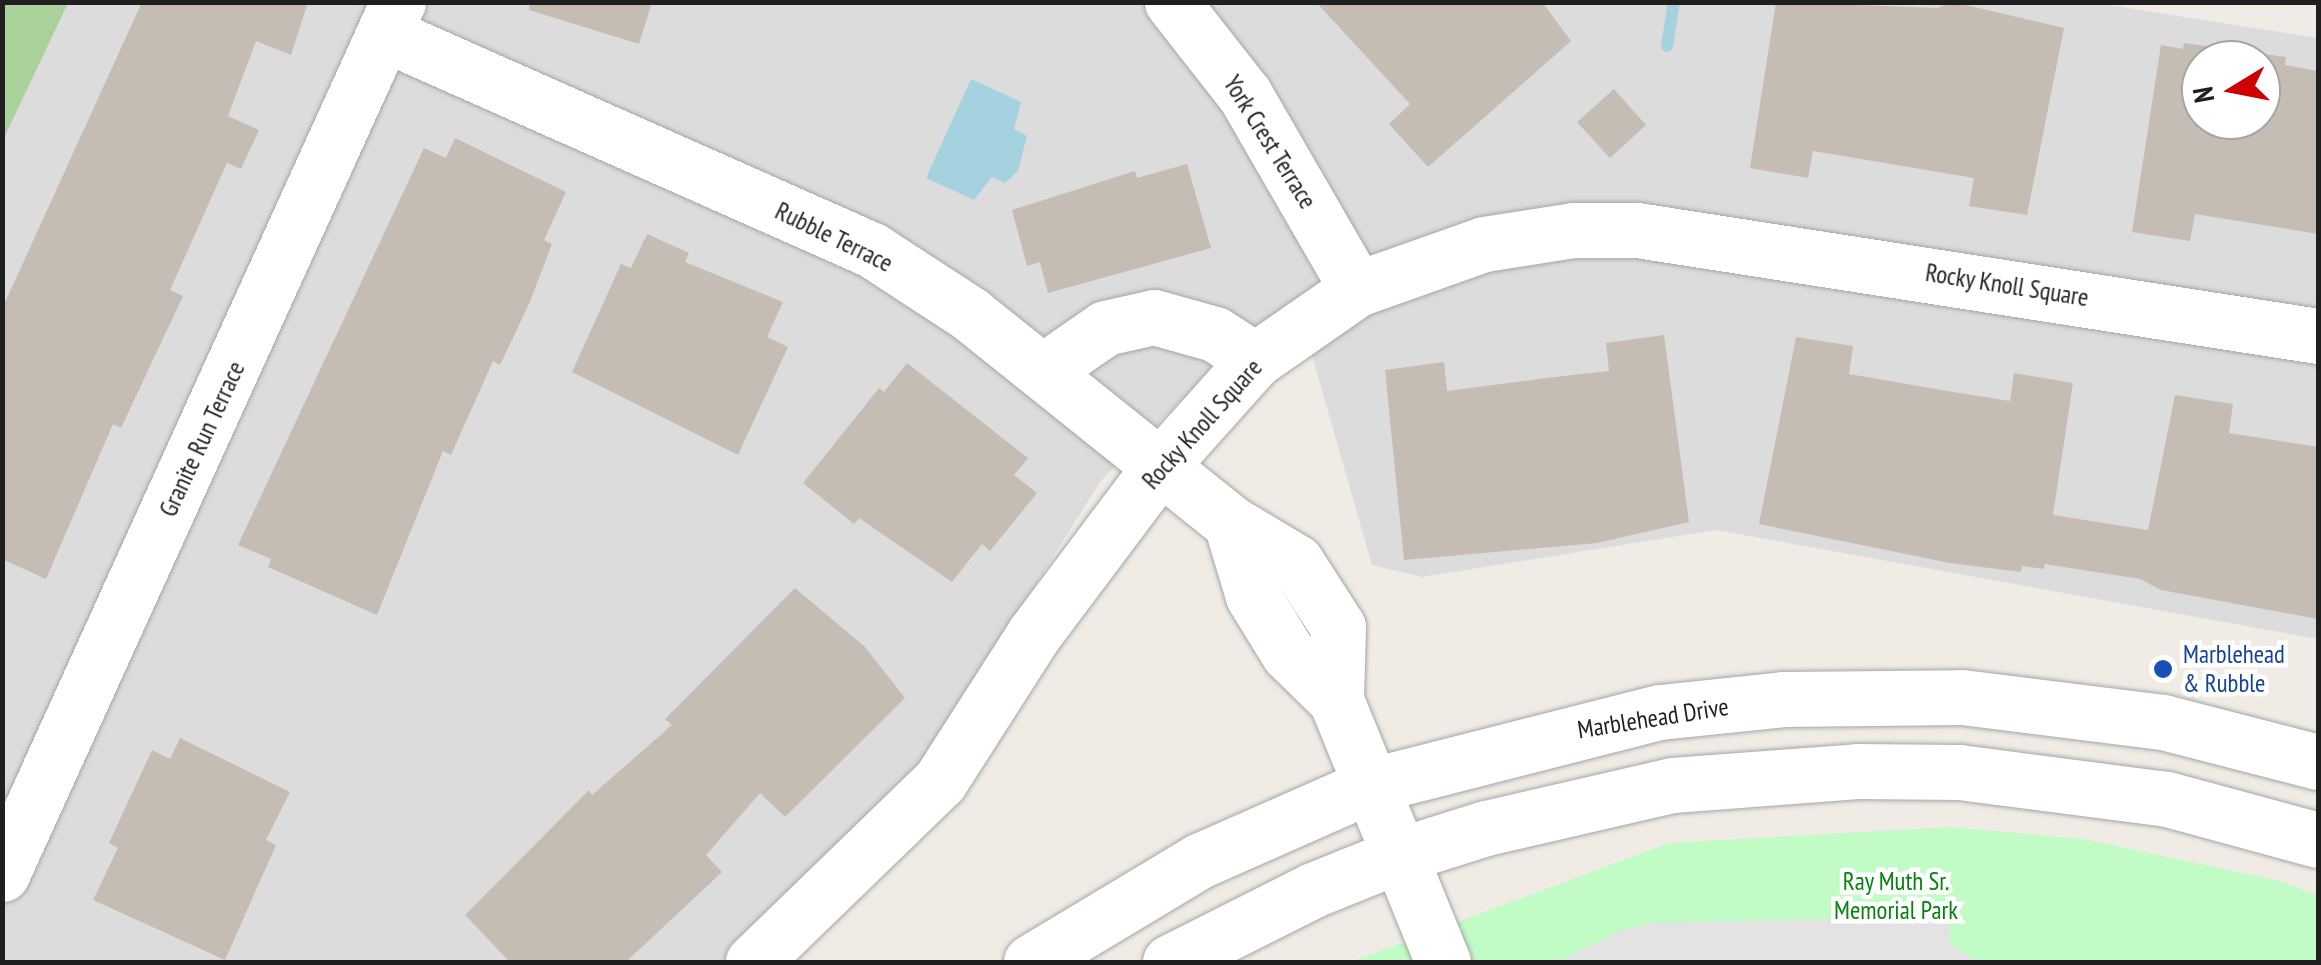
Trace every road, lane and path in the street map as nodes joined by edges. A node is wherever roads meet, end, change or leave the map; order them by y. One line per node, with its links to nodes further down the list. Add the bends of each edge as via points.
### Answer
1 (1172, 2): 3 (street, York Crest Terrace, via 1245,96)
2 (392, 19): 6 (street, Rubble Terrace, via 872,250); 12 (street, Granite Run Terrace)
3 (1358, 289): 4 (street, Rocky Knoll Square, via 1501,241 1636,230); 5 (street, Rocky Knoll Square)
4 (2318, 336)
5 (1256, 360): 6 (street, via 1215,334 1154,316 1106,328); 7 (street, Rocky Knoll Square)
6 (1043, 372): 7 (street, Rubble Terrace)
7 (1161, 465): 9 (street, Rubble Terrace, via 1231,524 1296,562 1338,627 1336,700); 13 (street, Rocky Knoll Square, via 1034,634 940,781)
8 (2318, 762): 9 (street, Marblehead Drive, via 2075,707 1855,696 1660,712)
9 (1369, 786): 11 (street, Rubble Terrace); 14 (street, Marblehead Drive, via 1200,862)
10 (2318, 840): 11 (street, via 2166,799 2066,781 1856,771 1672,785)
11 (1397, 856): 15 (street); 16 (street, Rubble Terrace)
12 (2, 874)
13 (753, 962)
14 (1031, 962)
15 (1170, 962)
16 (1443, 962)

